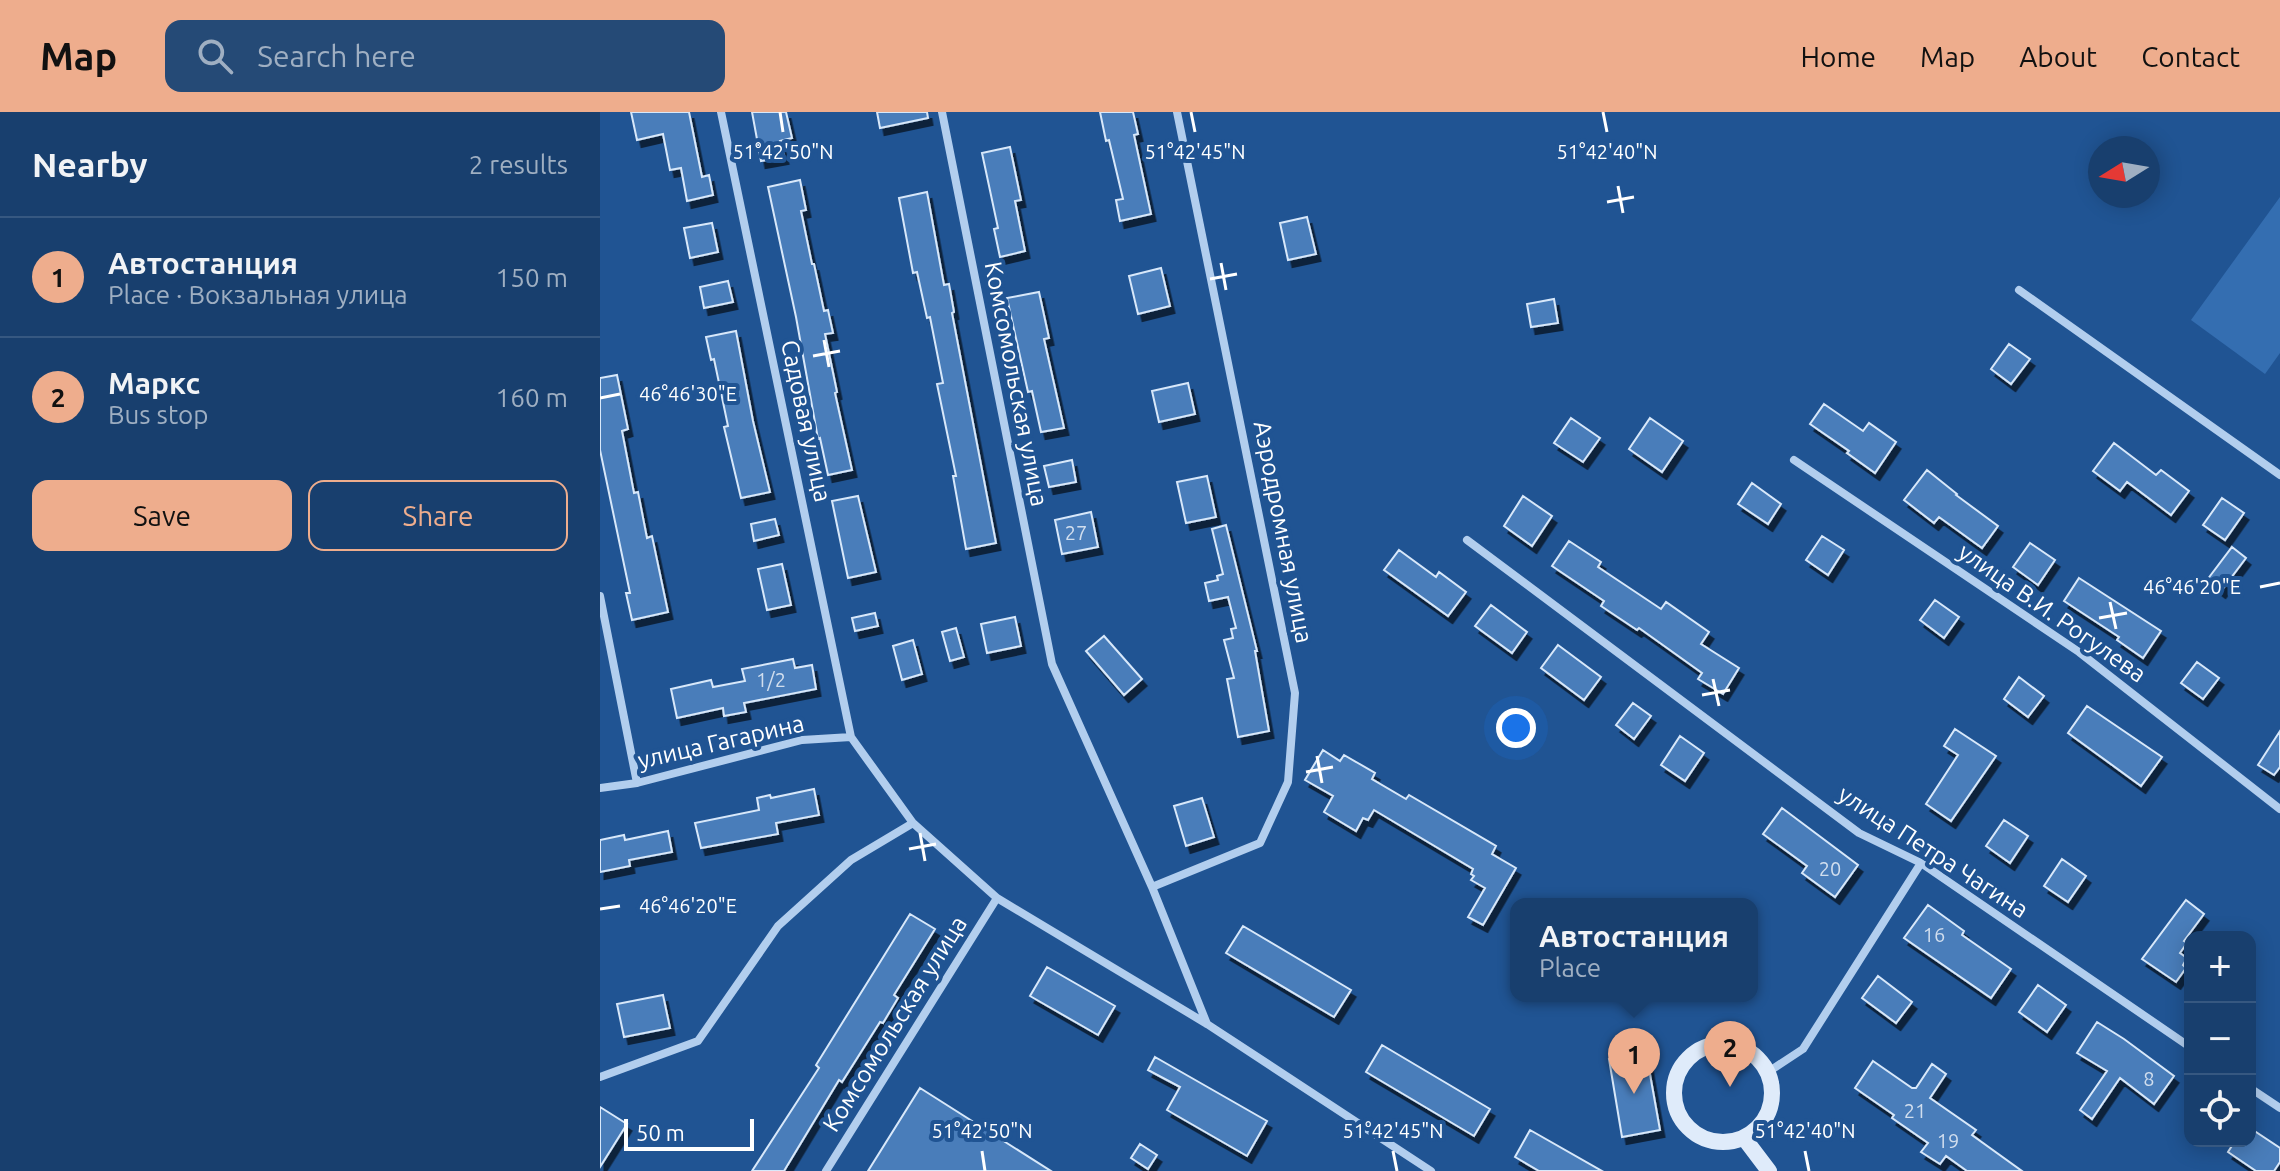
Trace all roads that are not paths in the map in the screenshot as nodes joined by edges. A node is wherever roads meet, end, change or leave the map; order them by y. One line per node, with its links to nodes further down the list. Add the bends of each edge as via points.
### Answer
1 (721, 112): 9 (street, Садовая улица)
2 (942, 112): 15 (street, Комсомольская улица, via 1052,664)
3 (1177, 112): 15 (street, Аэродромная улица, via 1295,693 1288,782 1260,843)
4 (2019, 290): 6 (street)
5 (1794, 460): 12 (street, улица В.И. Рогулева, via 2079,652)
6 (2280, 475)
7 (1467, 540): 14 (street, улица Петра Чагина, via 1859,833)
8 (600, 596): 10 (street)
9 (851, 737): 10 (street, улица Гагарина, via 802,740); 13 (street)
10 (637, 783): 11 (street, улица Гагарина)
11 (600, 788)
12 (2280, 809)
13 (913, 823): 16 (street); 20 (street, via 851,860 778,926 698,1041)
14 (1921, 863): 18 (street, улица Петра Чагина); 19 (street, via 1803,1049)
15 (1152, 887): 17 (street, Комсомольская улица)
16 (997, 898): 17 (street); 24 (street, Комсомольская улица)
17 (1207, 1024): 25 (street)
18 (2184, 1043)
19 (1768, 1072): 23 (street, via 1769,1110); 23 (street, via 1740,1047 1721,1044 1702,1048 1677,1076 1678,1114 1689,1129 1715,1141)
20 (600, 1077)
21 (2256, 1092): 22 (street)
22 (2280, 1108)
23 (1744, 1138): 26 (street)
24 (826, 1171)
25 (1431, 1171)
26 (1769, 1171)

